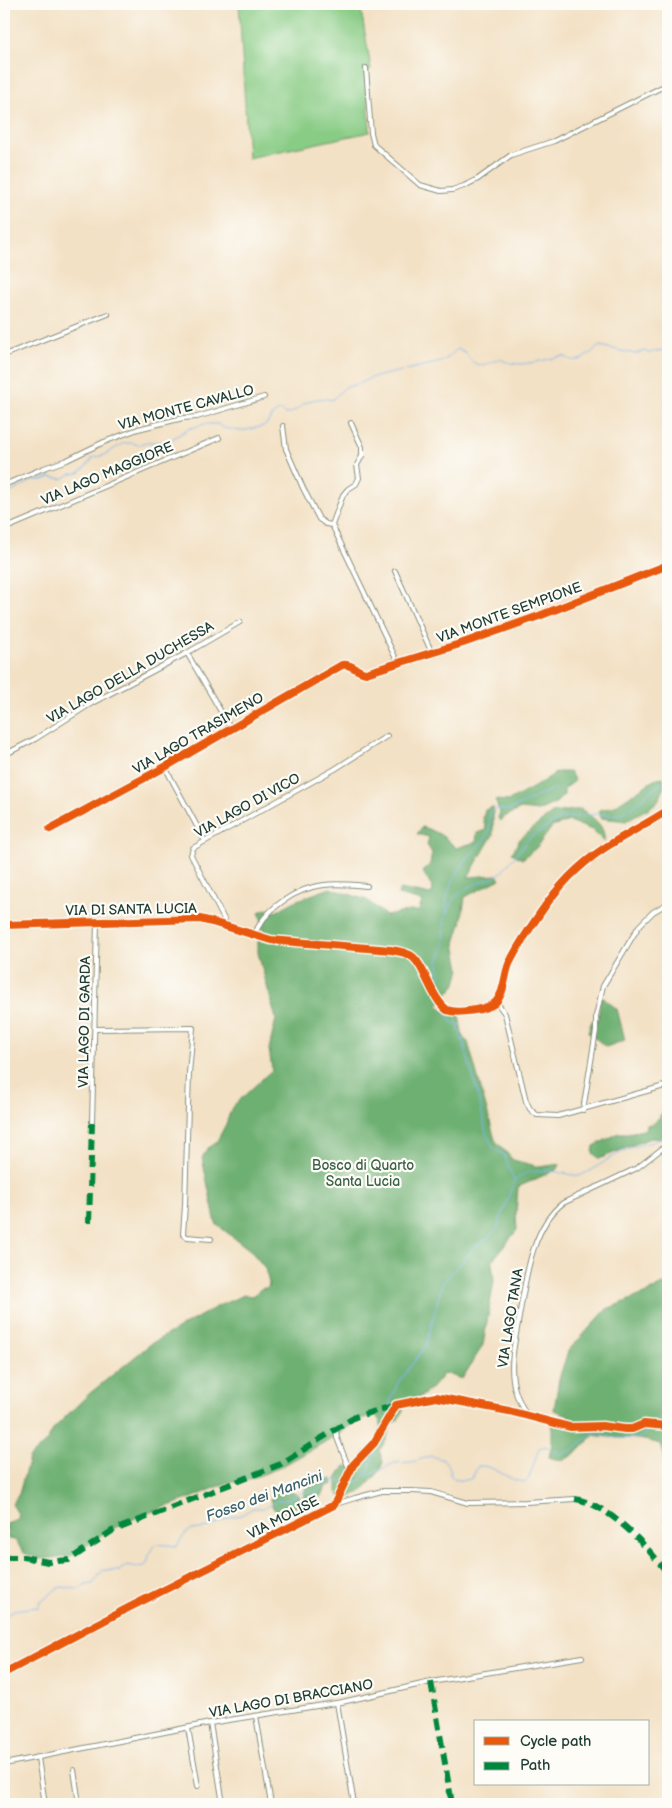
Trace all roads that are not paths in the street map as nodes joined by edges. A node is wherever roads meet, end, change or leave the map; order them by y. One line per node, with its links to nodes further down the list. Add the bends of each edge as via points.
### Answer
1 (366, 68): 2 (street, via 374,145 417,183 441,191 464,186 512,155 560,138)
2 (668, 84)
3 (108, 314): 4 (street)
4 (4, 355)
5 (264, 397): 9 (street, VIA MONTE CAVALLO, via 198,417 138,429)
6 (352, 423): 10 (street, via 362,447 357,465 359,478 343,495)
7 (283, 426): 10 (street, via 286,449 303,488 319,519)
8 (219, 438): 11 (street, VIA LAGO MAGGIORE)
9 (4, 484)
10 (332, 525): 17 (street)
11 (4, 529)
12 (668, 564): 16 (street, VIA MONTE SEMPIONE, via 539,616)
13 (395, 571): 16 (street)
14 (240, 622): 15 (street, VIA LAGO DELLA DUCHESSA)
15 (187, 653): 19 (street); 21 (street, VIA LAGO DELLA DUCHESSA, via 92,703 36,739)
16 (432, 653): 17 (street, VIA MONTE SEMPIONE)
17 (398, 663): 18 (street, VIA MONTE SEMPIONE, via 368,672)
18 (357, 670): 19 (street, VIA LAGO TRASIMENO, via 342,665)
19 (231, 730): 22 (street, VIA LAGO TRASIMENO)
20 (387, 736): 25 (street, VIA LAGO DI VICO, via 328,774)
21 (4, 755)
22 (165, 767): 24 (street, VIA LAGO TRASIMENO); 25 (street)
23 (668, 810): 32 (street, via 598,853 560,888 515,952)
24 (50, 829)
25 (204, 841): 30 (street, VIA LAGO DI VICO, via 193,848 191,855)
26 (367, 886): 31 (street, via 325,884 302,891 269,913 260,922)
27 (668, 903): 35 (street, via 639,926 603,986)
28 (97, 922): 29 (street, VIA DI SANTA LUCIA); 30 (street, VIA DI SANTA LUCIA, via 200,919); 33 (street, VIA LAGO DI GARDA)
29 (4, 925)
30 (228, 927): 31 (street, VIA DI SANTA LUCIA)
31 (254, 936): 32 (street, VIA DI SANTA LUCIA, via 406,954 416,961 436,998 446,1009 458,1012 483,1008)
32 (496, 1001): 35 (street, via 505,1014 530,1109 540,1116 549,1117)
33 (95, 1029): 36 (street, VIA LAGO DI GARDA); 38 (street, via 193,1028 183,1234)
34 (668, 1085): 35 (street)
35 (583, 1110)
36 (92, 1123)
37 (668, 1144): 39 (street, VIA LAGO TANA, via 637,1168 563,1203 544,1228 525,1279 512,1367 516,1396)
38 (211, 1239)
39 (527, 1415): 40 (street, VIA MOLISE, via 570,1427 632,1429 644,1424); 42 (street, VIA MOLISE, via 436,1397 396,1405 375,1442)
40 (667, 1426)
41 (336, 1429): 42 (street)
42 (350, 1471): 44 (street, VIA MOLISE)
43 (575, 1499): 44 (street, via 468,1502 431,1492 395,1491)
44 (334, 1505): 46 (street, VIA MOLISE)
45 (582, 1657): 47 (street, VIA LAGO DI BRACCIANO, via 431,1682)
46 (4, 1673)
47 (337, 1703): 48 (street, VIA LAGO DI BRACCIANO); 59 (street)
48 (256, 1716): 49 (street, VIA LAGO DI BRACCIANO); 58 (street)
49 (210, 1724): 50 (street, VIA LAGO DI BRACCIANO); 57 (street)
50 (188, 1728): 51 (street, VIA LAGO DI BRACCIANO); 54 (street)
51 (38, 1758): 52 (street, VIA LAGO DI BRACCIANO); 55 (street)
52 (4, 1764)
53 (74, 1770): 56 (street)
54 (198, 1786)
55 (45, 1804)
56 (79, 1804)
57 (223, 1804)
58 (271, 1804)
59 (354, 1804)

